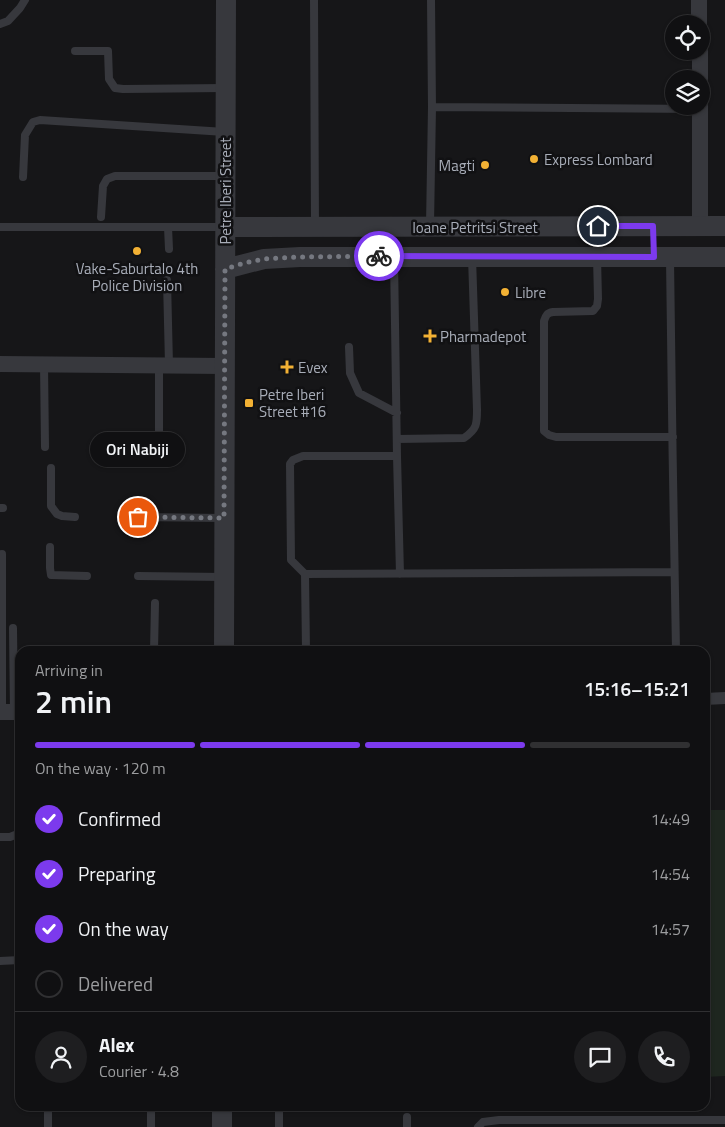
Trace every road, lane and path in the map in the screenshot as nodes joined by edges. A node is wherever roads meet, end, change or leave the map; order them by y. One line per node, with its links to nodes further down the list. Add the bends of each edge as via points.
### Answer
1 (25, 0): 7 (lane, via 8,21)
2 (226, 0): 9 (street, Petre Iberi Street)
3 (314, 0): 22 (lane)
4 (431, 0): 10 (lane)
5 (699, 0): 6 (street)
6 (699, 15)
7 (0, 24)
8 (75, 51): 9 (lane, via 108,51 109,79 115,88 123,90)
9 (225, 88): 13 (street, Petre Iberi Street)
10 (432, 107): 11 (lane); 23 (lane)
11 (665, 108)
12 (700, 115): 24 (street)
13 (225, 132): 14 (street, Petre Iberi Street); 15 (lane, via 40,120 33,122 25,135)
14 (225, 176): 16 (lane, via 115,176 107,179 103,186); 21 (street, Petre Iberi Street)
15 (23, 177)
16 (101, 216)
17 (653, 226): 23 (street, Ioane Petritsi Street); 24 (street, Ioane Petritsi Street); 29 (street)
18 (725, 226): 24 (street, Ioane Petritsi Street)
19 (0, 227): 20 (lane)
20 (168, 227): 21 (lane); 25 (lane)
21 (225, 227): 22 (street, Ioane Petritsi Street); 31 (street, Petre Iberi Street)
22 (315, 227): 23 (street, Ioane Petritsi Street)
23 (430, 227)
24 (700, 227)
25 (169, 249)
26 (394, 256): 27 (street, Ioane Petritsi Street); 31 (street, Ioane Petritsi Street, via 264,259); 38 (lane)
27 (472, 257): 28 (street, Ioane Petritsi Street); 40 (lane, via 477,410 473,432 464,438)
28 (597, 257): 29 (street, Ioane Petritsi Street); 39 (lane, via 597,306 593,310 548,313 544,321 544,431 556,437)
29 (662, 257): 30 (street, Ioane Petritsi Street); 39 (lane)
30 (725, 257)
31 (225, 269): 37 (street, Petre Iberi Street)
32 (167, 280): 36 (lane)
33 (349, 347): 38 (lane, via 350,373 359,393)
34 (0, 364): 35 (street)
35 (44, 364): 36 (street); 42 (lane)
36 (164, 365): 37 (street); 41 (lane)
37 (224, 366): 47 (street, Petre Iberi Street)
38 (397, 413): 40 (lane)
39 (673, 437): 50 (lane)
40 (397, 439): 43 (lane)
41 (159, 446)
42 (44, 447)
43 (397, 456): 51 (lane, via 303,456 293,460 290,464 291,560); 52 (lane)
44 (50, 468): 45 (lane, via 51,506 56,514)
45 (74, 517)
46 (138, 517): 47 (lane)
47 (224, 518): 55 (street, Petre Iberi Street)
48 (50, 547): 53 (lane, via 51,575)
49 (2, 554): 64 (lane)
50 (674, 572): 52 (lane); 61 (lane)
51 (305, 574): 52 (lane); 60 (lane)
52 (400, 574)
53 (87, 576)
54 (138, 576): 55 (lane)
55 (224, 578): 59 (street, Petre Iberi Street)
56 (155, 603): 58 (lane)
57 (13, 628): 64 (lane)
58 (154, 646)
59 (224, 646)
60 (306, 646)
61 (676, 646)
62 (725, 698): 63 (street)
63 (710, 699)
64 (9, 712)
65 (15, 835): 66 (lane)
66 (0, 837)
67 (15, 960): 68 (lane)
68 (0, 961)
69 (48, 1111): 75 (lane)
70 (151, 1111): 76 (lane)
71 (222, 1111): 77 (street)
72 (279, 1111): 78 (lane)
73 (407, 1117): 79 (lane)
74 (725, 1120): 80 (lane, via 499,1120 483,1122)
75 (48, 1127)
76 (151, 1127)
77 (222, 1127)
78 (279, 1127)
79 (407, 1127)
80 (478, 1127)

